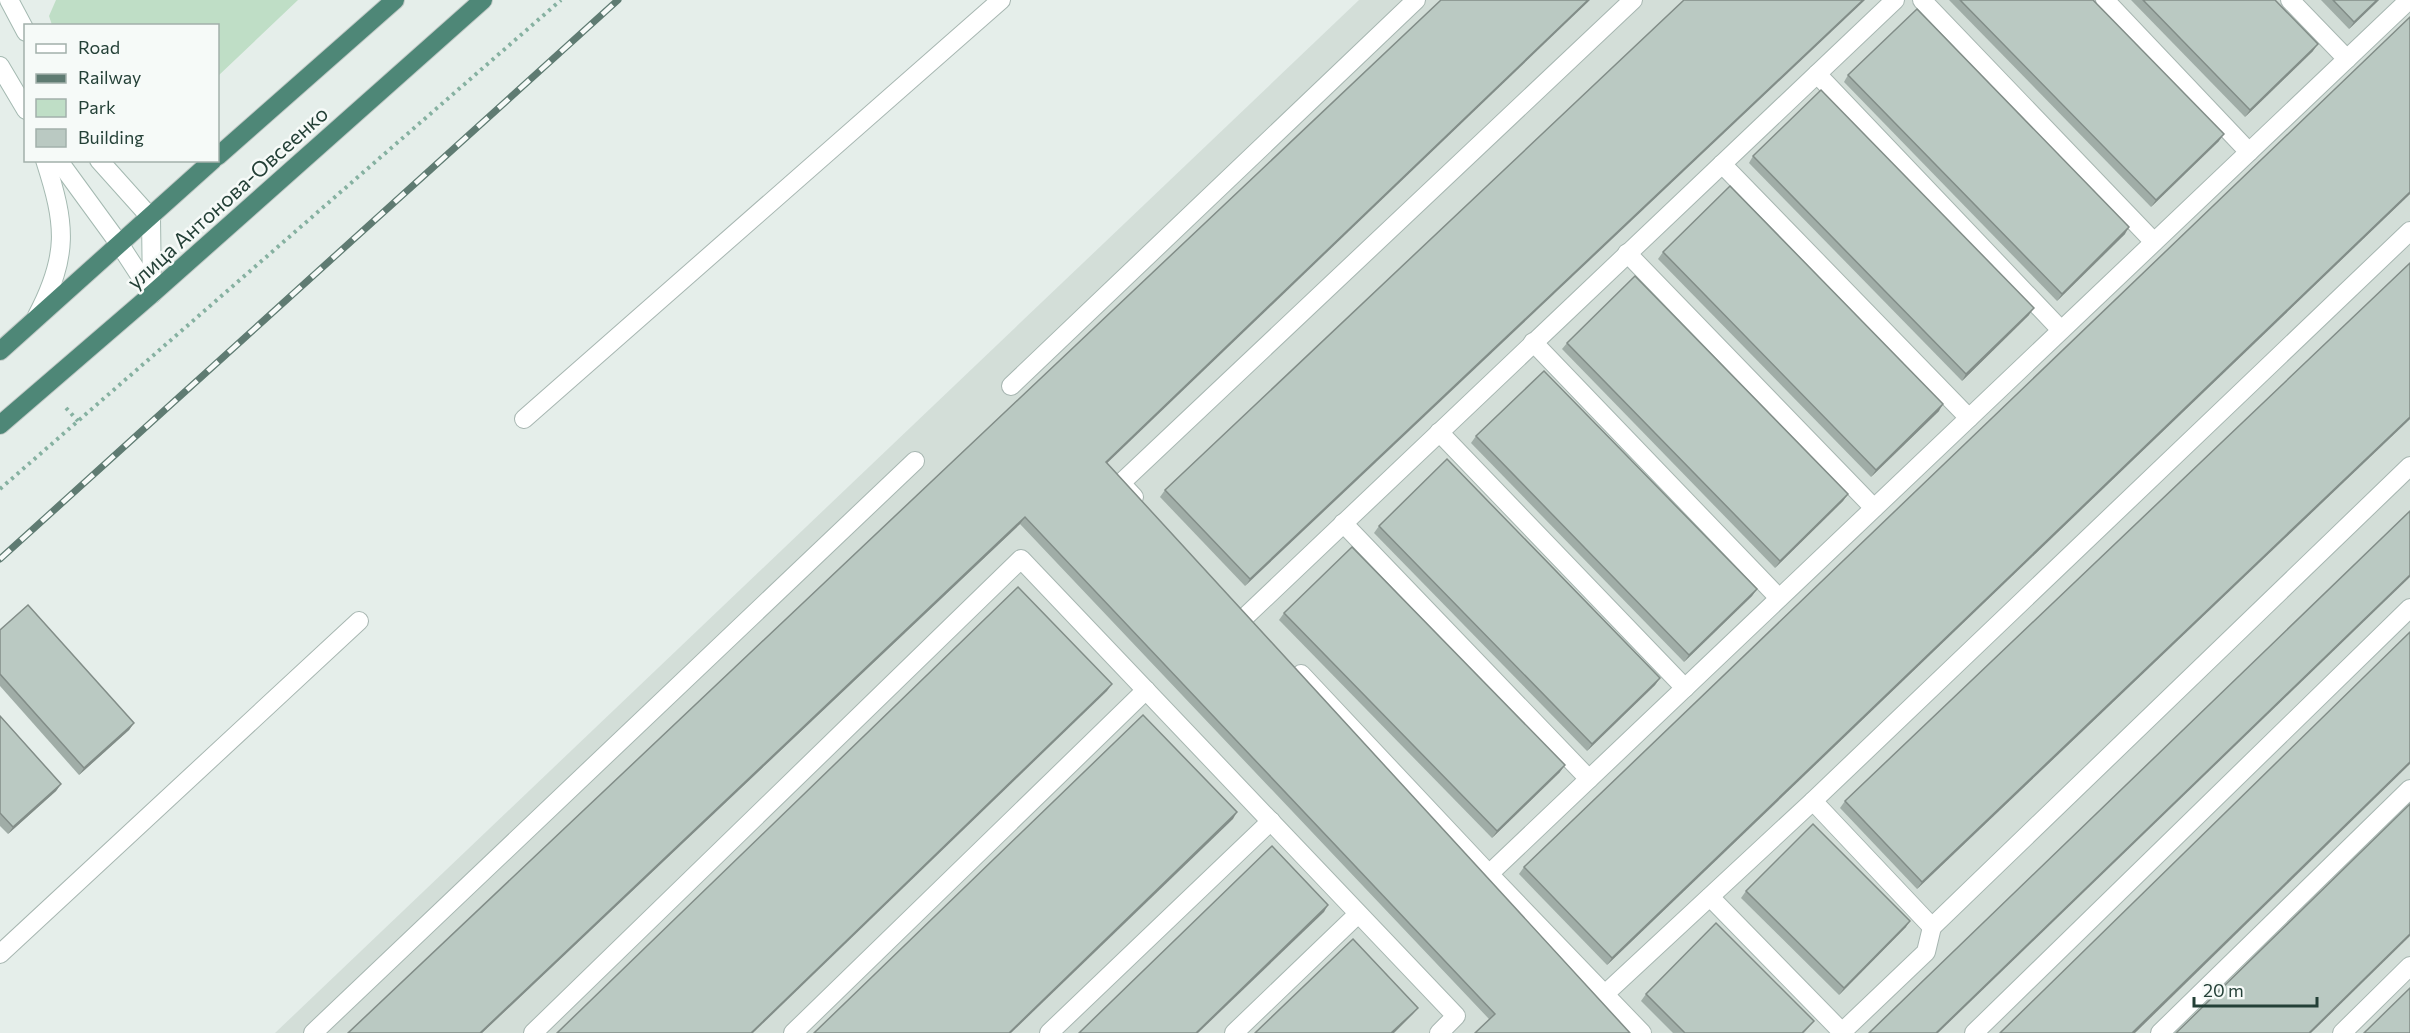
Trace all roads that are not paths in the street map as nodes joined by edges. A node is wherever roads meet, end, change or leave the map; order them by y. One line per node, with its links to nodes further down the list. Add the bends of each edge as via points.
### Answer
1 (9, 0): 12 (main road)
2 (395, 0): 18 (highway, улица Антонова-Овсеенко)
3 (483, 0): 29 (highway, улица Антонова-Овсеенко)
4 (1001, 0): 36 (main road)
5 (1416, 0): 34 (main road)
6 (1633, 0): 41 (main road, via 1121,483)
7 (1895, 0): 15 (main road)
8 (1922, 0): 26 (main road)
9 (2105, 0): 17 (main road)
10 (2290, 0): 13 (main road)
11 (2409, 0): 13 (main road)
12 (24, 28)
13 (2347, 59): 17 (main road)
14 (0, 66): 16 (main road)
15 (1817, 74): 23 (main road); 31 (main road)
16 (24, 107)
17 (2249, 152): 26 (main road)
18 (219, 155)
19 (46, 162): 30 (main road, via 56,193 63,240 51,290)
20 (59, 162): 27 (main road)
21 (101, 162): 24 (main road)
22 (211, 162): 24 (highway, улица Антонова-Овсеенко)
23 (1722, 164): 28 (main road); 35 (main road)
24 (151, 218): 27 (highway, улица Антонова-Овсеенко); 29 (main road)
25 (2410, 231): 53 (main road)
26 (2154, 242): 31 (main road)
27 (120, 245): 29 (main road); 30 (highway, улица Антонова-Овсеенко)
28 (1627, 254): 32 (main road); 42 (main road)
29 (152, 294): 37 (highway, улица Антонова-Овсеенко)
30 (34, 321): 33 (highway, улица Антонова-Овсеенко)
31 (2061, 330): 35 (main road)
32 (1533, 342): 38 (main road); 44 (main road)
33 (0, 351)
34 (1011, 386)
35 (1969, 418): 42 (main road)
36 (524, 419)
37 (0, 425)
38 (1439, 432): 43 (main road); 49 (main road)
39 (915, 461): 62 (main road)
40 (2410, 466): 58 (main road)
41 (1144, 508)
42 (1874, 508): 44 (main road)
43 (1343, 524): 45 (main road, via 1250,620); 51 (main road)
44 (1779, 598): 49 (main road)
45 (1231, 599)
46 (2410, 608): 70 (main road)
47 (359, 621): 59 (main road)
48 (1287, 659): 55 (main road)
49 (1685, 688): 51 (main road)
50 (1146, 690): 54 (main road); 63 (main road, via 1021,559); 64 (main road)
51 (1589, 779): 55 (main road)
52 (2410, 789): 71 (main road)
53 (1812, 801): 56 (main road); 58 (main road)
54 (1271, 821): 57 (main road); 65 (main road)
55 (1489, 874): 61 (main road)
56 (1710, 897): 61 (main road); 69 (main road)
57 (1358, 914): 66 (main road); 67 (main road, via 1456,1016)
58 (1932, 927): 69 (main road, via 1926,952)
59 (0, 954)
60 (2410, 966): 72 (main road)
61 (1605, 994): 68 (main road)
62 (313, 1033)
63 (533, 1033)
64 (793, 1033)
65 (1049, 1033)
66 (1234, 1033)
67 (1439, 1033)
68 (1642, 1033)
69 (1841, 1033)
70 (1974, 1033)
71 (2160, 1033)
72 (2342, 1033)

